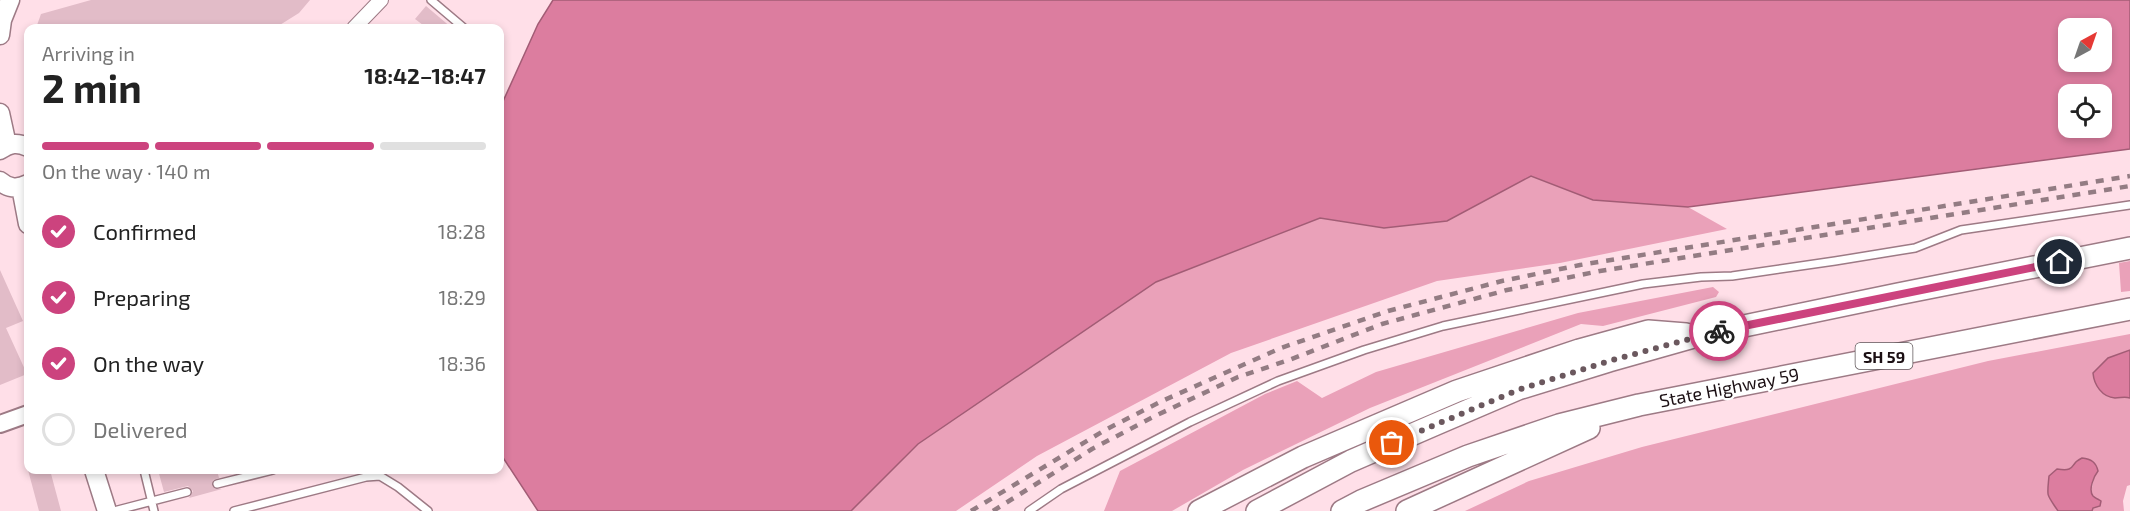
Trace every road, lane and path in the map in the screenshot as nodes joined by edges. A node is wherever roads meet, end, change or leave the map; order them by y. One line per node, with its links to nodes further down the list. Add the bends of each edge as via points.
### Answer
1 (10, 0): 6 (main road)
2 (381, 0): 4 (street)
3 (431, 0): 5 (lane)
4 (358, 24)
5 (460, 24)
6 (1, 25)
7 (0, 113): 9 (main road)
8 (24, 145): 9 (main road)
9 (4, 148)
10 (0, 181): 11 (main road, via 12,188)
11 (24, 186)
12 (2130, 205): 30 (lane, via 1961,230 1915,248 1835,261 1643,284 1443,326 1278,381 1061,489)
13 (2130, 248): 15 (main road)
14 (2130, 309): 16 (main road, State Highway 59 / SH 59)
15 (1701, 335): 31 (main road, via 1648,331 1457,391 1303,458); 32 (main road, via 1518,390 1351,461)
16 (1639, 405): 33 (main road, State Highway 59 / SH 59, via 1559,425 1468,456); 34 (main road)
17 (24, 415): 18 (street)
18 (0, 424)
19 (95, 474): 25 (main road)
20 (145, 474): 24 (lane)
21 (257, 474): 22 (lane)
22 (217, 484)
23 (187, 492): 24 (lane)
24 (152, 501): 26 (lane); 27 (lane)
25 (107, 511)
26 (114, 511)
27 (154, 511)
28 (234, 511): 29 (lane, via 380,476)
29 (428, 511)
30 (1029, 511)
31 (1199, 511)
32 (1257, 511)
33 (1342, 511)
34 (1407, 511)

